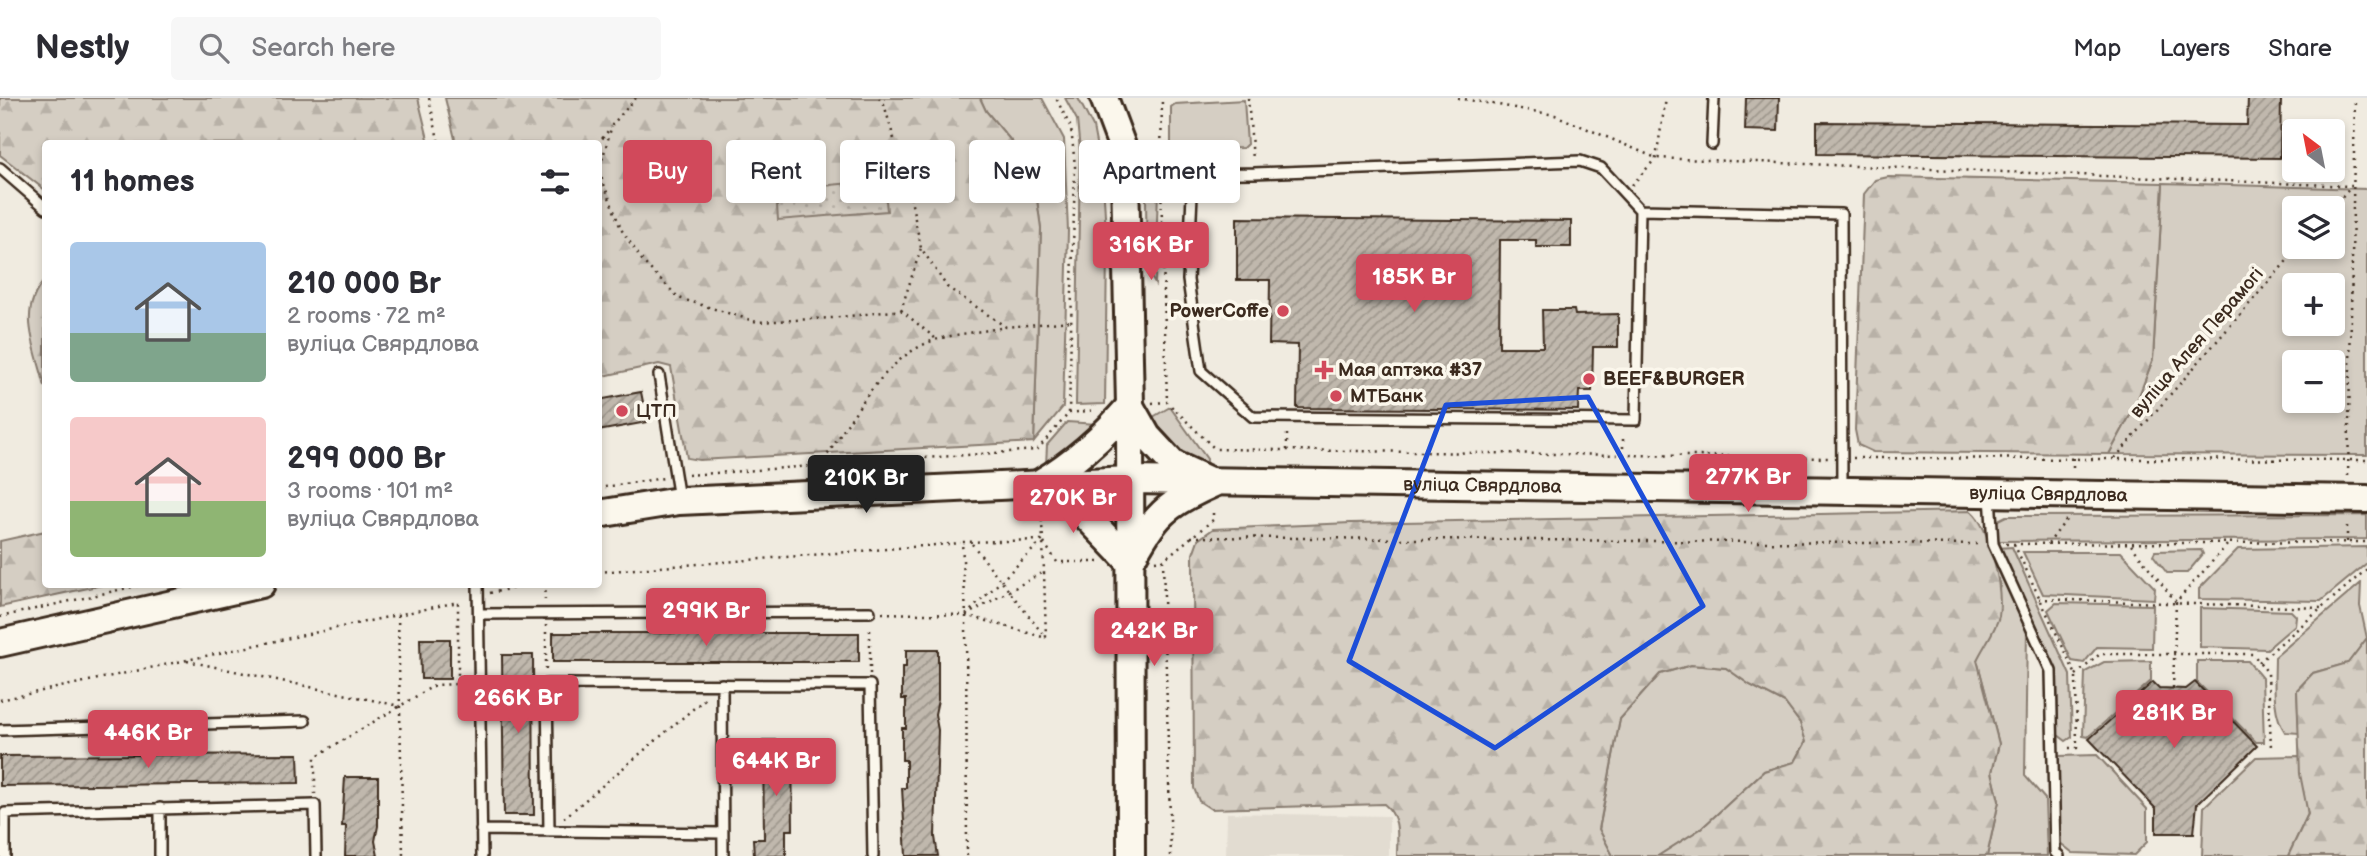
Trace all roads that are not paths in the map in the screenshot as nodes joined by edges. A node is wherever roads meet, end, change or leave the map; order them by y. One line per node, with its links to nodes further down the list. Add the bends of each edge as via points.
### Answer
1 (1104, 98): 3 (main road)
2 (1714, 98): 4 (lane)
3 (1120, 140)
4 (1712, 144)
5 (0, 168): 9 (lane)
6 (1240, 173): 10 (lane, via 1580,161 1601,168)
7 (1125, 203): 12 (main road)
8 (1192, 203): 10 (lane, via 1188,280 1200,371 1253,417 1636,420)
9 (42, 205)
10 (1640, 210): 16 (lane, via 1841,214)
11 (659, 375): 14 (lane)
12 (1127, 406): 13 (main road); 15 (main road, via 1107,432); 18 (main road, via 1173,464)
13 (1130, 480): 15 (main road, вуліца Свярдлова); 18 (main road, вуліца Свярдлова); 21 (main road)
14 (677, 489): 15 (main road, вуліца Свярдлова); 20 (main road, вуліца Свярдлова)
15 (1040, 491): 21 (main road, via 1080,510)
16 (1842, 492): 17 (main road, вуліца Свярдлова); 18 (main road, вуліца Свярдлова)
17 (1990, 492): 19 (main road, вуліца Свярдлова); 41 (lane, via 1993,544 2051,671 2054,852)
18 (1214, 495): 21 (main road, via 1176,500 1148,527)
19 (2357, 499)
20 (602, 513)
21 (1127, 562): 40 (main road)
22 (243, 588): 26 (main road)
23 (478, 588): 25 (lane)
24 (870, 612): 25 (lane)
25 (479, 614): 31 (lane)
26 (0, 643)
27 (722, 684): 32 (lane, via 547,684); 33 (lane); 39 (lane, via 870,685)
28 (305, 721): 29 (lane)
29 (0, 730)
30 (160, 808): 34 (lane, via 5,813); 35 (lane); 36 (lane, via 315,805)
31 (481, 830): 32 (lane); 37 (lane)
32 (549, 831): 33 (lane)
33 (722, 833): 38 (lane)
34 (5, 856)
35 (160, 856)
36 (316, 856)
37 (482, 856)
38 (723, 856)
39 (873, 856)
40 (1131, 856)
41 (2059, 856)

